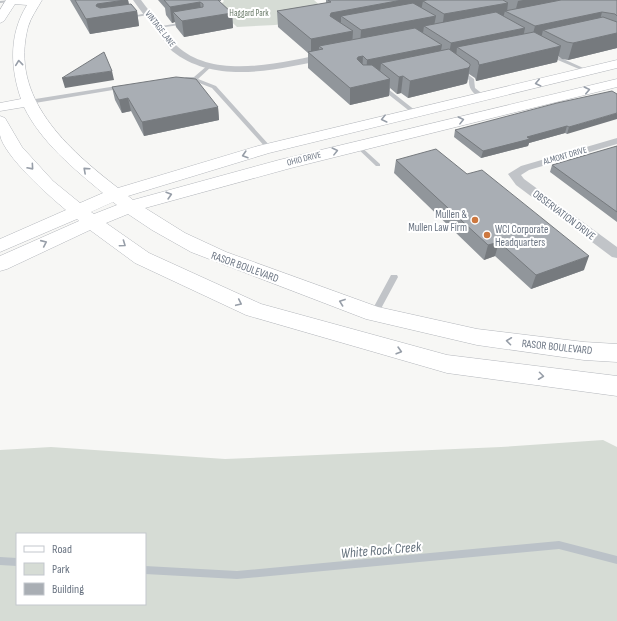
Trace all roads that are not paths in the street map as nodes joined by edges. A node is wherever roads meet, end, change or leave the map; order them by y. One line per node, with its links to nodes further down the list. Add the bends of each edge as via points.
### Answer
1 (137, 0): 4 (street, VINTAGE LANE)
2 (7, 1): 3 (main road); 6 (main road)
3 (36, 1): 21 (main road, RASOR BOULEVARD, one-way to 3, via 21,81 18,57 21,27)
4 (148, 14): 5 (lane); 8 (street, VINTAGE LANE)
5 (124, 18)
6 (0, 20)
7 (188, 22): 8 (lane)
8 (158, 27): 12 (street, VINTAGE LANE, via 176,50 192,60)
9 (545, 52): 14 (lane)
10 (338, 54): 12 (street, VINTAGE LANE, via 248,69)
11 (617, 64): 14 (main road, OHIO DRIVE)
12 (210, 66): 15 (lane)
13 (453, 66): 20 (lane, via 472,80 472,90)
14 (588, 71): 19 (main road); 20 (main road, OHIO DRIVE, one-way to 20)
15 (195, 78): 16 (lane); 29 (lane, via 214,87)
16 (179, 79)
17 (379, 84): 24 (lane)
18 (133, 85): 21 (lane)
19 (615, 85): 23 (main road, OHIO DRIVE, one-way to 19)
20 (482, 96): 23 (main road); 24 (main road, OHIO DRIVE)
21 (29, 102): 22 (main road); 32 (main road, RASOR BOULEVARD, one-way to 21, via 48,132)
22 (0, 107)
23 (502, 110): 28 (main road, OHIO DRIVE, one-way to 23)
24 (414, 112): 26 (main road, OHIO DRIVE, one-way to 26)
25 (0, 121): 34 (main road, one-way to 34, via 16,149 47,185)
26 (342, 130): 28 (main road); 29 (main road, OHIO DRIVE)
27 (617, 141): 31 (street, ALMONT DRIVE, via 525,168)
28 (358, 146): 30 (lane); 33 (main road, OHIO DRIVE, one-way to 28, via 228,178)
29 (269, 148): 32 (main road, OHIO DRIVE, one-way to 32)
30 (378, 165)
31 (514, 174): 36 (street, OBSERVATION DRIVE, via 520,182)
32 (116, 194): 33 (main road, RASOR BOULEVARD); 34 (main road, OHIO DRIVE)
33 (131, 206): 34 (main road, OHIO DRIVE); 39 (main road, RASOR BOULEVARD, one-way to 33, via 197,249)
34 (85, 216): 35 (main road, OHIO DRIVE); 37 (main road, OHIO DRIVE, one-way to 34); 40 (main road, one-way to 40, via 142,258 254,310)
35 (0, 246)
36 (617, 254)
37 (0, 264)
38 (394, 277): 39 (lane)
39 (374, 314): 40 (main road); 41 (main road, RASOR BOULEVARD, one-way to 39, via 477,337)
40 (362, 340): 42 (main road, one-way to 42, via 447,364)
41 (617, 353)
42 (617, 386)

